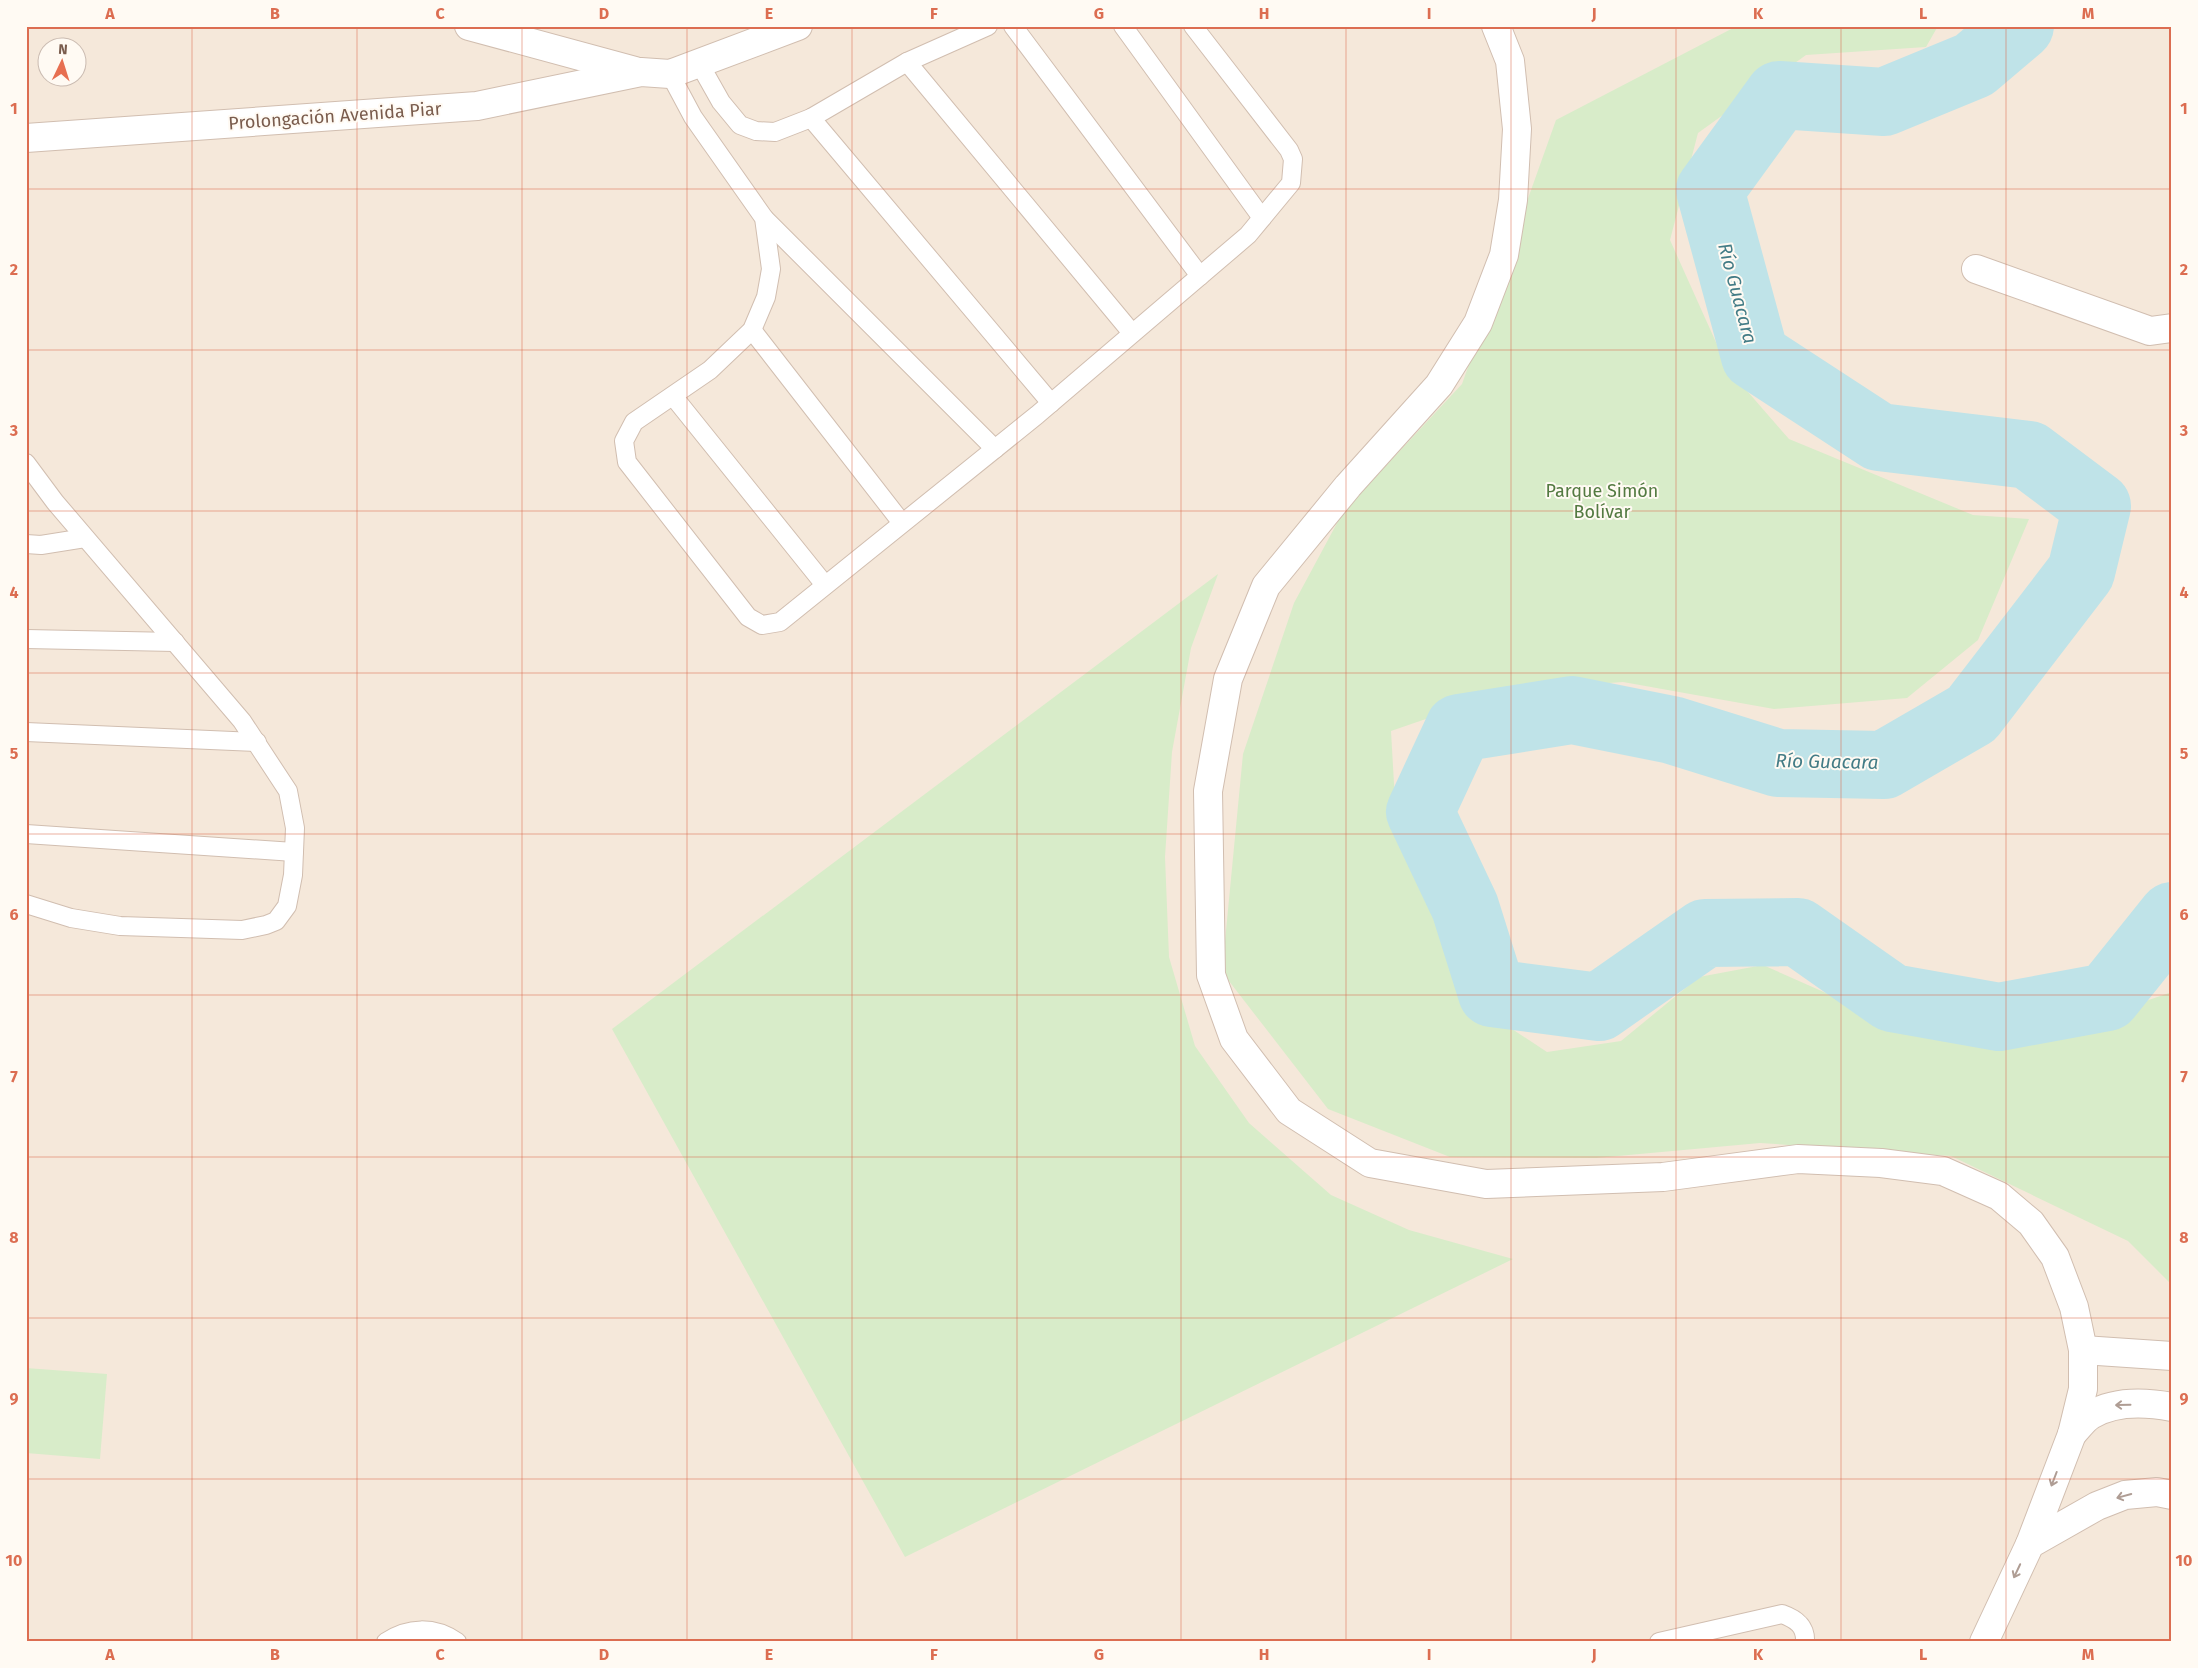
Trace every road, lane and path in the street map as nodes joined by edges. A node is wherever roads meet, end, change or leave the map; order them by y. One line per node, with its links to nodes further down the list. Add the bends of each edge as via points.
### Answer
1 (469, 26): 10 (street, Prolongación Avenida Piar)
2 (798, 26): 9 (street, Prolongación Avenida Piar)
3 (988, 26): 8 (lane)
4 (1013, 26): 17 (lane)
5 (1123, 26): 15 (lane)
6 (1193, 26): 15 (lane, via 1293,159 1292,184)
7 (1496, 26): 36 (street, via 1510,61 1517,129 1513,200 1504,254 1478,323 1439,385 1348,486 1266,586 1228,678 1208,791 1211,974 1234,1039 1289,1111 1370,1163 1486,1184 1663,1177 1798,1159 1881,1163 1943,1171 1999,1196 2031,1223 2055,1257 2074,1307)
8 (907, 62): 12 (lane); 20 (lane)
9 (699, 63): 11 (street, Prolongación Avenida Piar); 12 (lane, via 721,102 740,126 775,132)
10 (641, 72): 11 (street, Prolongación Avenida Piar); 13 (street, Prolongación Avenida Piar, via 477,106)
11 (670, 74): 14 (lane, via 693,117)
12 (810, 118): 22 (lane)
13 (26, 138)
14 (764, 218): 19 (lane, via 771,269 766,296); 23 (lane)
15 (1262, 218): 17 (lane, via 1248,235)
16 (1976, 269): 18 (street, via 2150,331)
17 (1200, 276): 20 (lane)
18 (2172, 328)
19 (752, 330): 21 (lane, via 710,370); 25 (lane)
20 (1132, 333): 22 (lane)
21 (673, 396): 28 (lane); 28 (lane, via 634,422 624,442 627,462 748,618 762,625 780,622)
22 (1051, 403): 23 (lane)
23 (995, 449): 25 (lane)
24 (26, 463): 26 (lane)
25 (902, 523): 28 (lane)
26 (85, 538): 27 (lane, via 41,545); 30 (lane)
27 (26, 544)
28 (825, 585)
29 (26, 639): 30 (lane)
30 (175, 642): 32 (lane)
31 (26, 732): 32 (lane)
32 (257, 742): 34 (lane, via 288,791 295,828)
33 (26, 834): 34 (lane)
34 (294, 852): 35 (lane, via 287,906 276,921 242,930 120,926 70,918)
35 (26, 904)
36 (2083, 1350): 37 (street); 39 (street, via 2083,1389)
37 (2172, 1356)
38 (2172, 1407): 39 (street, one-way to 39, via 2158,1404 2114,1405 2090,1415)
39 (2072, 1434): 41 (street, one-way to 41)
40 (2172, 1495): 41 (street, one-way to 41, via 2157,1492 2125,1495 2097,1506)
41 (2030, 1544): 46 (street, one-way to 46)
42 (386, 1642): 43 (lane, via 398,1633 426,1630 448,1636)
43 (456, 1642)
44 (1659, 1642): 45 (lane, via 1782,1614 1795,1618 1802,1626)
45 (1805, 1642)
46 (1984, 1642)

